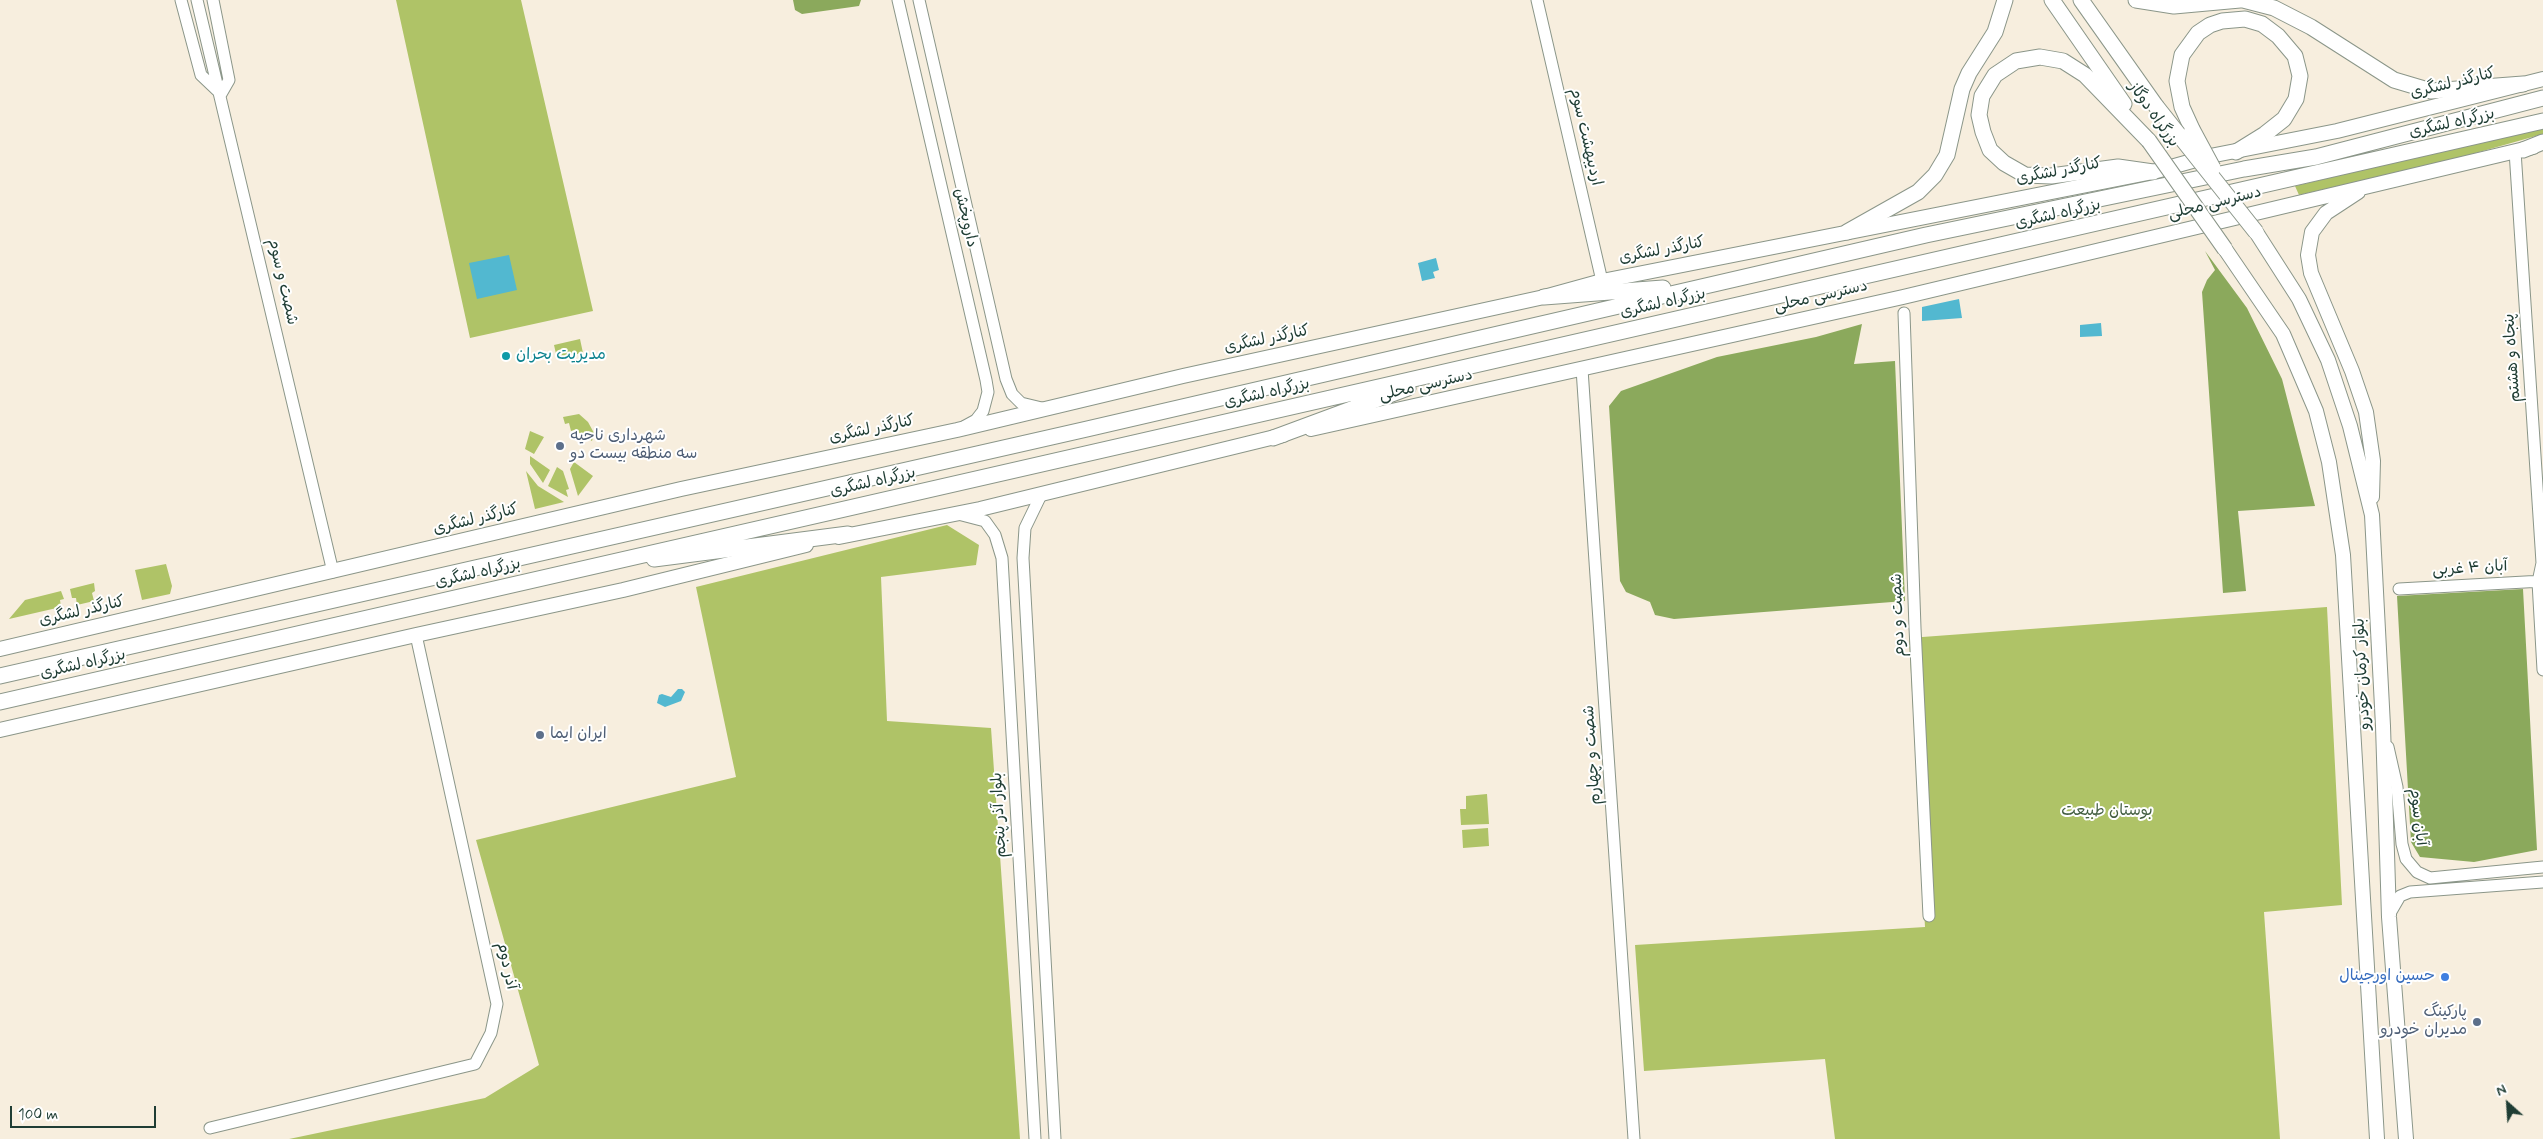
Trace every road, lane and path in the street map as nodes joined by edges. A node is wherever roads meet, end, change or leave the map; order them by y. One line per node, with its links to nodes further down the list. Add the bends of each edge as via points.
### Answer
1 (181, 0): 14 (street, via 201,76)
2 (197, 0): 14 (street, شصت و سوم)
3 (213, 0): 14 (street, via 229,80)
4 (898, 0): 34 (street, داروپخش)
5 (919, 0): 33 (street, داروپخش)
6 (1537, 0): 27 (street, اردیبهشت سوم)
7 (2005, 0): 24 (highway, via 1995,32 1962,89 1947,155 1935,176 1918,192)
8 (2052, 0): 17 (highway, بزرگراه دوگاز)
9 (2081, 0): 23 (highway, بزرگراه دوگاز, bridge, via 2156,106)
10 (2136, 0): 11 (highway, via 2174,6)
11 (2242, 0): 13 (highway, via 2274,8 2311,27 2394,80 2431,91)
12 (2543, 78): 13 (main road, کنارگذر لشگری)
13 (2524, 84): 20 (main road, کنارگذر لشگری)
14 (221, 94): 44 (street, شصت و سوم)
15 (2543, 98): 28 (highway, بزرگراه لشگری, via 2316,157 1926,235)
16 (2543, 121): 31 (highway, بزرگراه لشگری)
17 (2149, 141): 21 (highway, via 2085,75 2063,61 2040,57 2016,61 1996,75 1982,96 1979,115 1990,150 2004,163 2025,174 2050,176 2118,167); 26 (highway, بزرگراه دوگاز, bridge)
18 (2543, 143): 19 (highway)
19 (2519, 150): 22 (main road); 43 (street, پنجاه و هشتم)
20 (2236, 152): 21 (main road, کنارگذر لشگری); 23 (highway, bridge, via 2284,119 2296,99 2300,76 2295,56 2278,36 2262,24 2245,19 2222,21 2198,33 2182,55 2177,81 2182,106)
21 (2153, 172): 24 (main road, کنارگذر لشگری)
22 (2375, 184): 32 (main road, دسترسی محلی, via 1903,297); 40 (main road, via 2326,213 2312,232 2308,254 2311,272 2366,412 2373,461)
23 (2232, 202): 25 (highway, بزرگراه دوگاز, bridge)
24 (1847, 232): 27 (main road, کنارگذر لشگری)
25 (2256, 232): 40 (main road, بلوار کرمان خودرو, via 2299,299 2328,360 2350,426)
26 (2225, 249): 62 (main road, بلوار کرمان خودرو, via 2283,334 2316,411 2329,462 2343,555)
27 (1602, 281): 29 (main road, کنارگذر لشگری)
28 (1729, 281): 29 (highway); 50 (highway, بزرگراه لشگری)
29 (1544, 297): 35 (main road, کنارگذر لشگری)
30 (1904, 313): 56 (street, شصت و دوم)
31 (1480, 364): 37 (highway); 42 (highway, بزرگراه لشگری)
32 (1582, 369): 37 (main road, دسترسی محلی); 61 (street, شصت و چهارم)
33 (1006, 378): 34 (street, via 1000,384); 35 (street, داروپخش, via 1012,394 1020,403)
34 (986, 380): 36 (street, داروپخش, via 988,392 983,411 976,420)
35 (1048, 409): 36 (main road, کنارگذر لشگری)
36 (957, 430): 44 (main road, کنارگذر لشگری, via 681,489)
37 (1273, 438): 38 (main road)
38 (1041, 494): 39 (main road); 60 (street, via 1025,528 1023,558)
39 (958, 514): 41 (main road); 59 (street, بلوار آذر پنجم, via 985,521 995,535 1002,558)
40 (2372, 515): 52 (main road, بلوار کرمان خودرو)
41 (848, 534): 42 (highway, via 696,555); 47 (main road, via 623,590)
42 (595, 564): 51 (highway, بزرگراه لشگری)
43 (2542, 564): 45 (street, پنجاه و هشتم)
44 (332, 572): 48 (main road, کنارگذر لشگری)
45 (2541, 582): 46 (street, آبان ۴ غربی); 49 (street, پنجاه و هشتم)
46 (2399, 589)
47 (416, 635): 53 (main road); 58 (street, آذر دوم, via 497,1004 491,1033 475,1064)
48 (0, 649)
49 (2543, 670)
50 (0, 676)
51 (0, 702)
52 (2383, 726): 54 (street, آبان سوم, via 2397,786 2402,844 2406,860 2416,872 2430,878); 57 (main road, بلوار کرمان خودرو)
53 (0, 730)
54 (2543, 867)
55 (2543, 882): 57 (street, via 2410,892 2400,896)
56 (1929, 916)
57 (2389, 917): 63 (main road, بلوار کرمان خودرو)
58 (210, 1128)
59 (1035, 1139)
60 (1055, 1139)
61 (1634, 1139)
62 (2377, 1139)
63 (2406, 1139)

